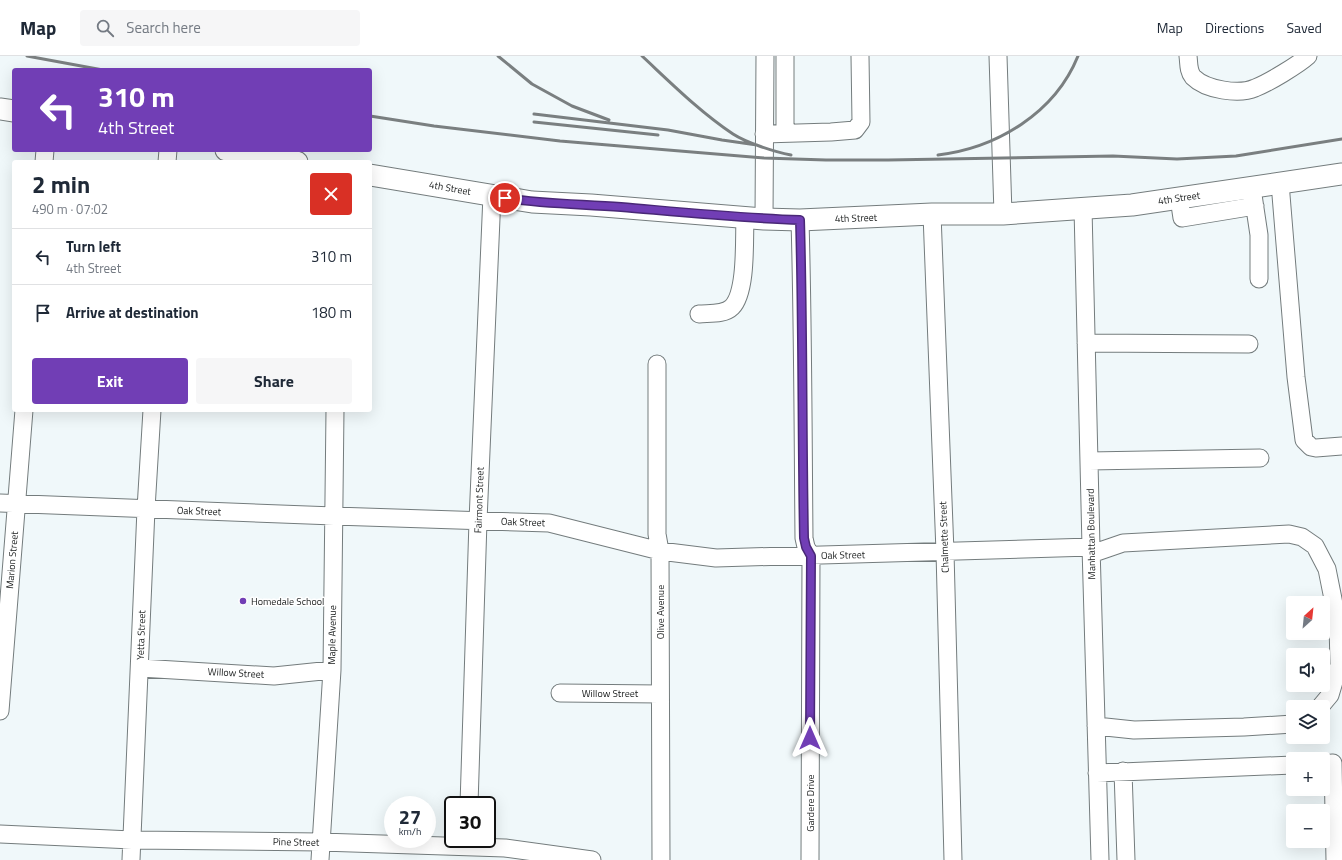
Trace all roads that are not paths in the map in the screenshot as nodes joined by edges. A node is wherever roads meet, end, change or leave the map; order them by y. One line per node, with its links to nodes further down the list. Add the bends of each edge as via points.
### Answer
1 (765, 56): 10 (street)
2 (786, 56): 9 (street)
3 (860, 56): 9 (street, via 861,122 855,130)
4 (998, 56): 22 (street)
5 (1188, 56): 6 (street, via 1193,76 1203,84 1235,92 1254,88)
6 (1308, 56)
7 (0, 109): 8 (main road)
8 (12, 111)
9 (785, 133): 10 (street)
10 (764, 134): 24 (street)
11 (238, 152): 12 (main road)
12 (285, 160)
13 (372, 174): 17 (main road, 4th Street)
14 (1342, 174): 15 (main road, 4th Street)
15 (1280, 183): 18 (main road, 4th Street); 34 (street, via 1296,377 1304,440 1316,448)
16 (1210, 193): 18 (main road, 4th Street); 19 (main road, 4th Street); 23 (street)
17 (492, 195): 24 (main road, 4th Street, via 532,202); 40 (street, Fairmont Street)
18 (1253, 197): 23 (street); 26 (street, via 1259,236)
19 (1179, 198): 20 (main road, 4th Street, via 1132,205); 23 (street, via 1182,218)
20 (1083, 208): 22 (main road, 4th Street); 28 (street, Manhattan Boulevard)
21 (932, 214): 22 (main road, 4th Street); 25 (main road, 4th Street); 43 (street, Chalmette Street)
22 (1003, 214)
23 (1209, 214)
24 (754, 218): 25 (main road, 4th Street); 27 (street, via 741,289 737,298 731,307 722,312)
25 (800, 220): 44 (street, Gardere Drive, via 804,538)
26 (1259, 279)
27 (699, 314)
28 (1086, 344): 29 (street); 36 (street, Manhattan Boulevard)
29 (1249, 344)
30 (657, 364): 41 (street, Olive Avenue, via 657,534)
31 (24, 412): 37 (street, Marion Street)
32 (152, 412): 38 (street, Yetta Street)
33 (335, 412): 39 (street, Maple Avenue)
34 (1342, 446)
35 (1260, 458): 36 (street)
36 (1089, 461): 42 (street, Manhattan Boulevard)
37 (8, 503): 38 (street, Oak Street); 50 (street, Marion Street)
38 (146, 509): 39 (street, Oak Street); 45 (street, Yetta Street)
39 (334, 516): 40 (street, Oak Street); 46 (street, Maple Avenue)
40 (478, 521): 41 (street, Oak Street, via 549,523); 57 (street, Fairmont Street)
41 (660, 551): 44 (street, Oak Street, via 716,558); 48 (street, Olive Avenue)
42 (1091, 551): 43 (street, Oak Street); 49 (street, Oak Street, via 1123,543 1288,534 1302,537 1315,546 1327,569 1338,624 1339,665 1330,695); 52 (street, Manhattan Boulevard)
43 (945, 552): 44 (street, Oak Street); 67 (street, Chalmette Street)
44 (811, 556): 66 (street, Gardere Drive)
45 (140, 668): 46 (street, Willow Street, via 274,676); 59 (street, Yetta Street)
46 (332, 670): 60 (street, Maple Avenue)
47 (560, 693): 48 (street, Willow Street)
48 (660, 694): 65 (street, Olive Avenue)
49 (1326, 700)
50 (0, 711)
51 (1286, 724): 52 (street, via 1134,730)
52 (1096, 726): 56 (street, Manhattan Boulevard)
53 (1330, 763): 70 (street, via 1333,763)
54 (1286, 765): 55 (street)
55 (1123, 771): 56 (street); 69 (street)
56 (1097, 773): 68 (street, Manhattan Boulevard)
57 (469, 796)
58 (0, 834): 59 (street, Pine Street)
59 (132, 840): 60 (street, Pine Street); 62 (street, Yetta Street)
60 (321, 842): 61 (street, Pine Street); 63 (street, Maple Avenue)
61 (468, 849): 64 (street, Pine Street, via 505,848)
62 (131, 860)
63 (320, 860)
64 (592, 860)
65 (661, 860)
66 (810, 860)
67 (953, 860)
68 (1100, 860)
69 (1126, 860)
70 (1335, 860)

